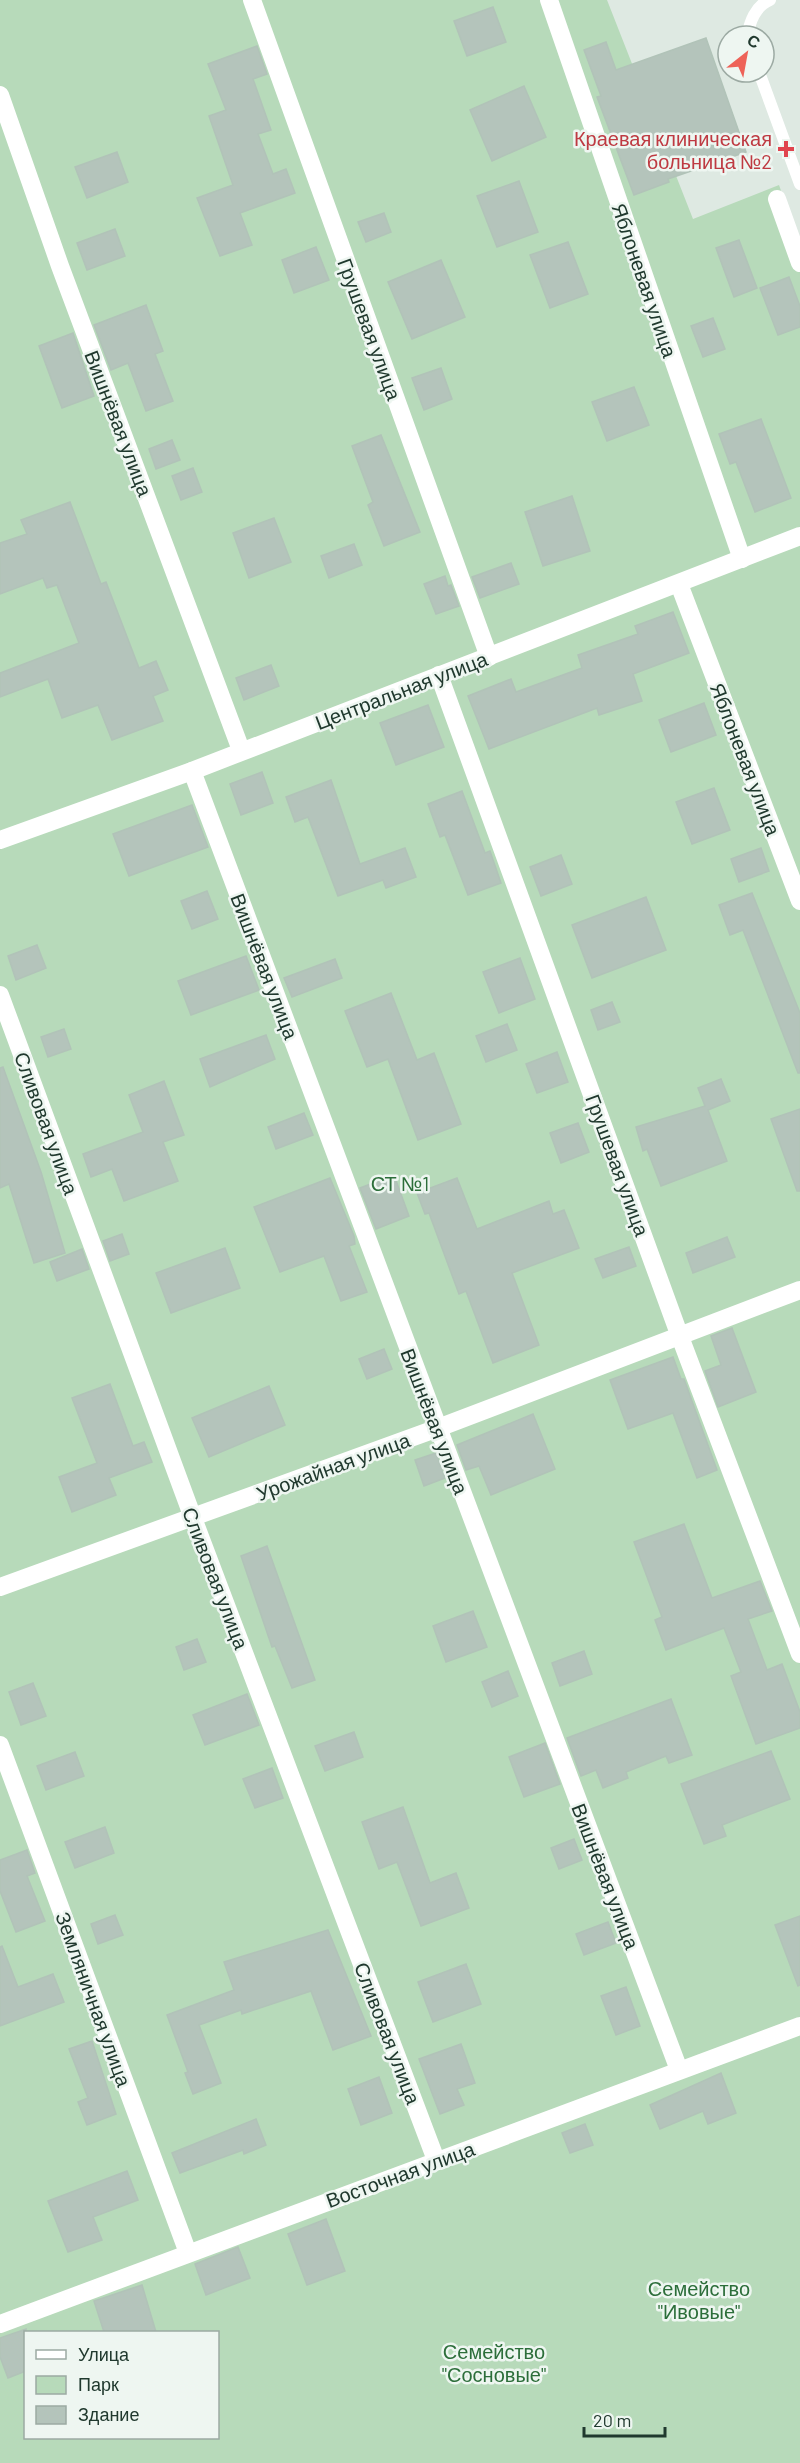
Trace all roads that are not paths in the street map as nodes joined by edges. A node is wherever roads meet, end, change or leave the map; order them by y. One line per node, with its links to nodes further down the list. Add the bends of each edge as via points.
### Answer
1 (252, 0): 13 (street, Грушевая улица)
2 (549, 0): 11 (street, Яблоневая улица)
3 (770, 0): 4 (lane, via 764,2)
4 (750, 24)
5 (763, 84): 7 (lane)
6 (0, 95): 15 (street, Вишнёвая улица)
7 (800, 184)
8 (777, 199): 9 (street)
9 (800, 263)
10 (800, 536): 11 (street, Центральная улица)
11 (742, 560): 12 (street, Центральная улица)
12 (679, 584): 13 (street, Центральная улица); 18 (street, Яблоневая улица)
13 (489, 657): 14 (street, Центральная улица)
14 (439, 675): 15 (street, Центральная улица); 21 (street, Грушевая улица)
15 (241, 750): 16 (street, Центральная улица)
16 (192, 771): 17 (street, Центральная улица); 22 (street, Вишнёвая улица)
17 (0, 840)
18 (800, 901)
19 (0, 995): 23 (street, Сливовая улица)
20 (800, 1290): 21 (street, Урожайная улица)
21 (679, 1335): 22 (street, Урожайная улица); 25 (street, Грушевая улица)
22 (438, 1428): 23 (street, Урожайная улица); 28 (street, Вишнёвая улица)
23 (192, 1518): 24 (street, Урожайная улица); 29 (street, Сливовая улица)
24 (0, 1587)
25 (800, 1654)
26 (0, 1745): 30 (street, Земляничная улица)
27 (800, 2026): 28 (street, Восточная улица)
28 (679, 2070): 29 (street, Восточная улица)
29 (436, 2160): 30 (street, Восточная улица)
30 (188, 2253): 31 (street, Восточная улица)
31 (0, 2324)

